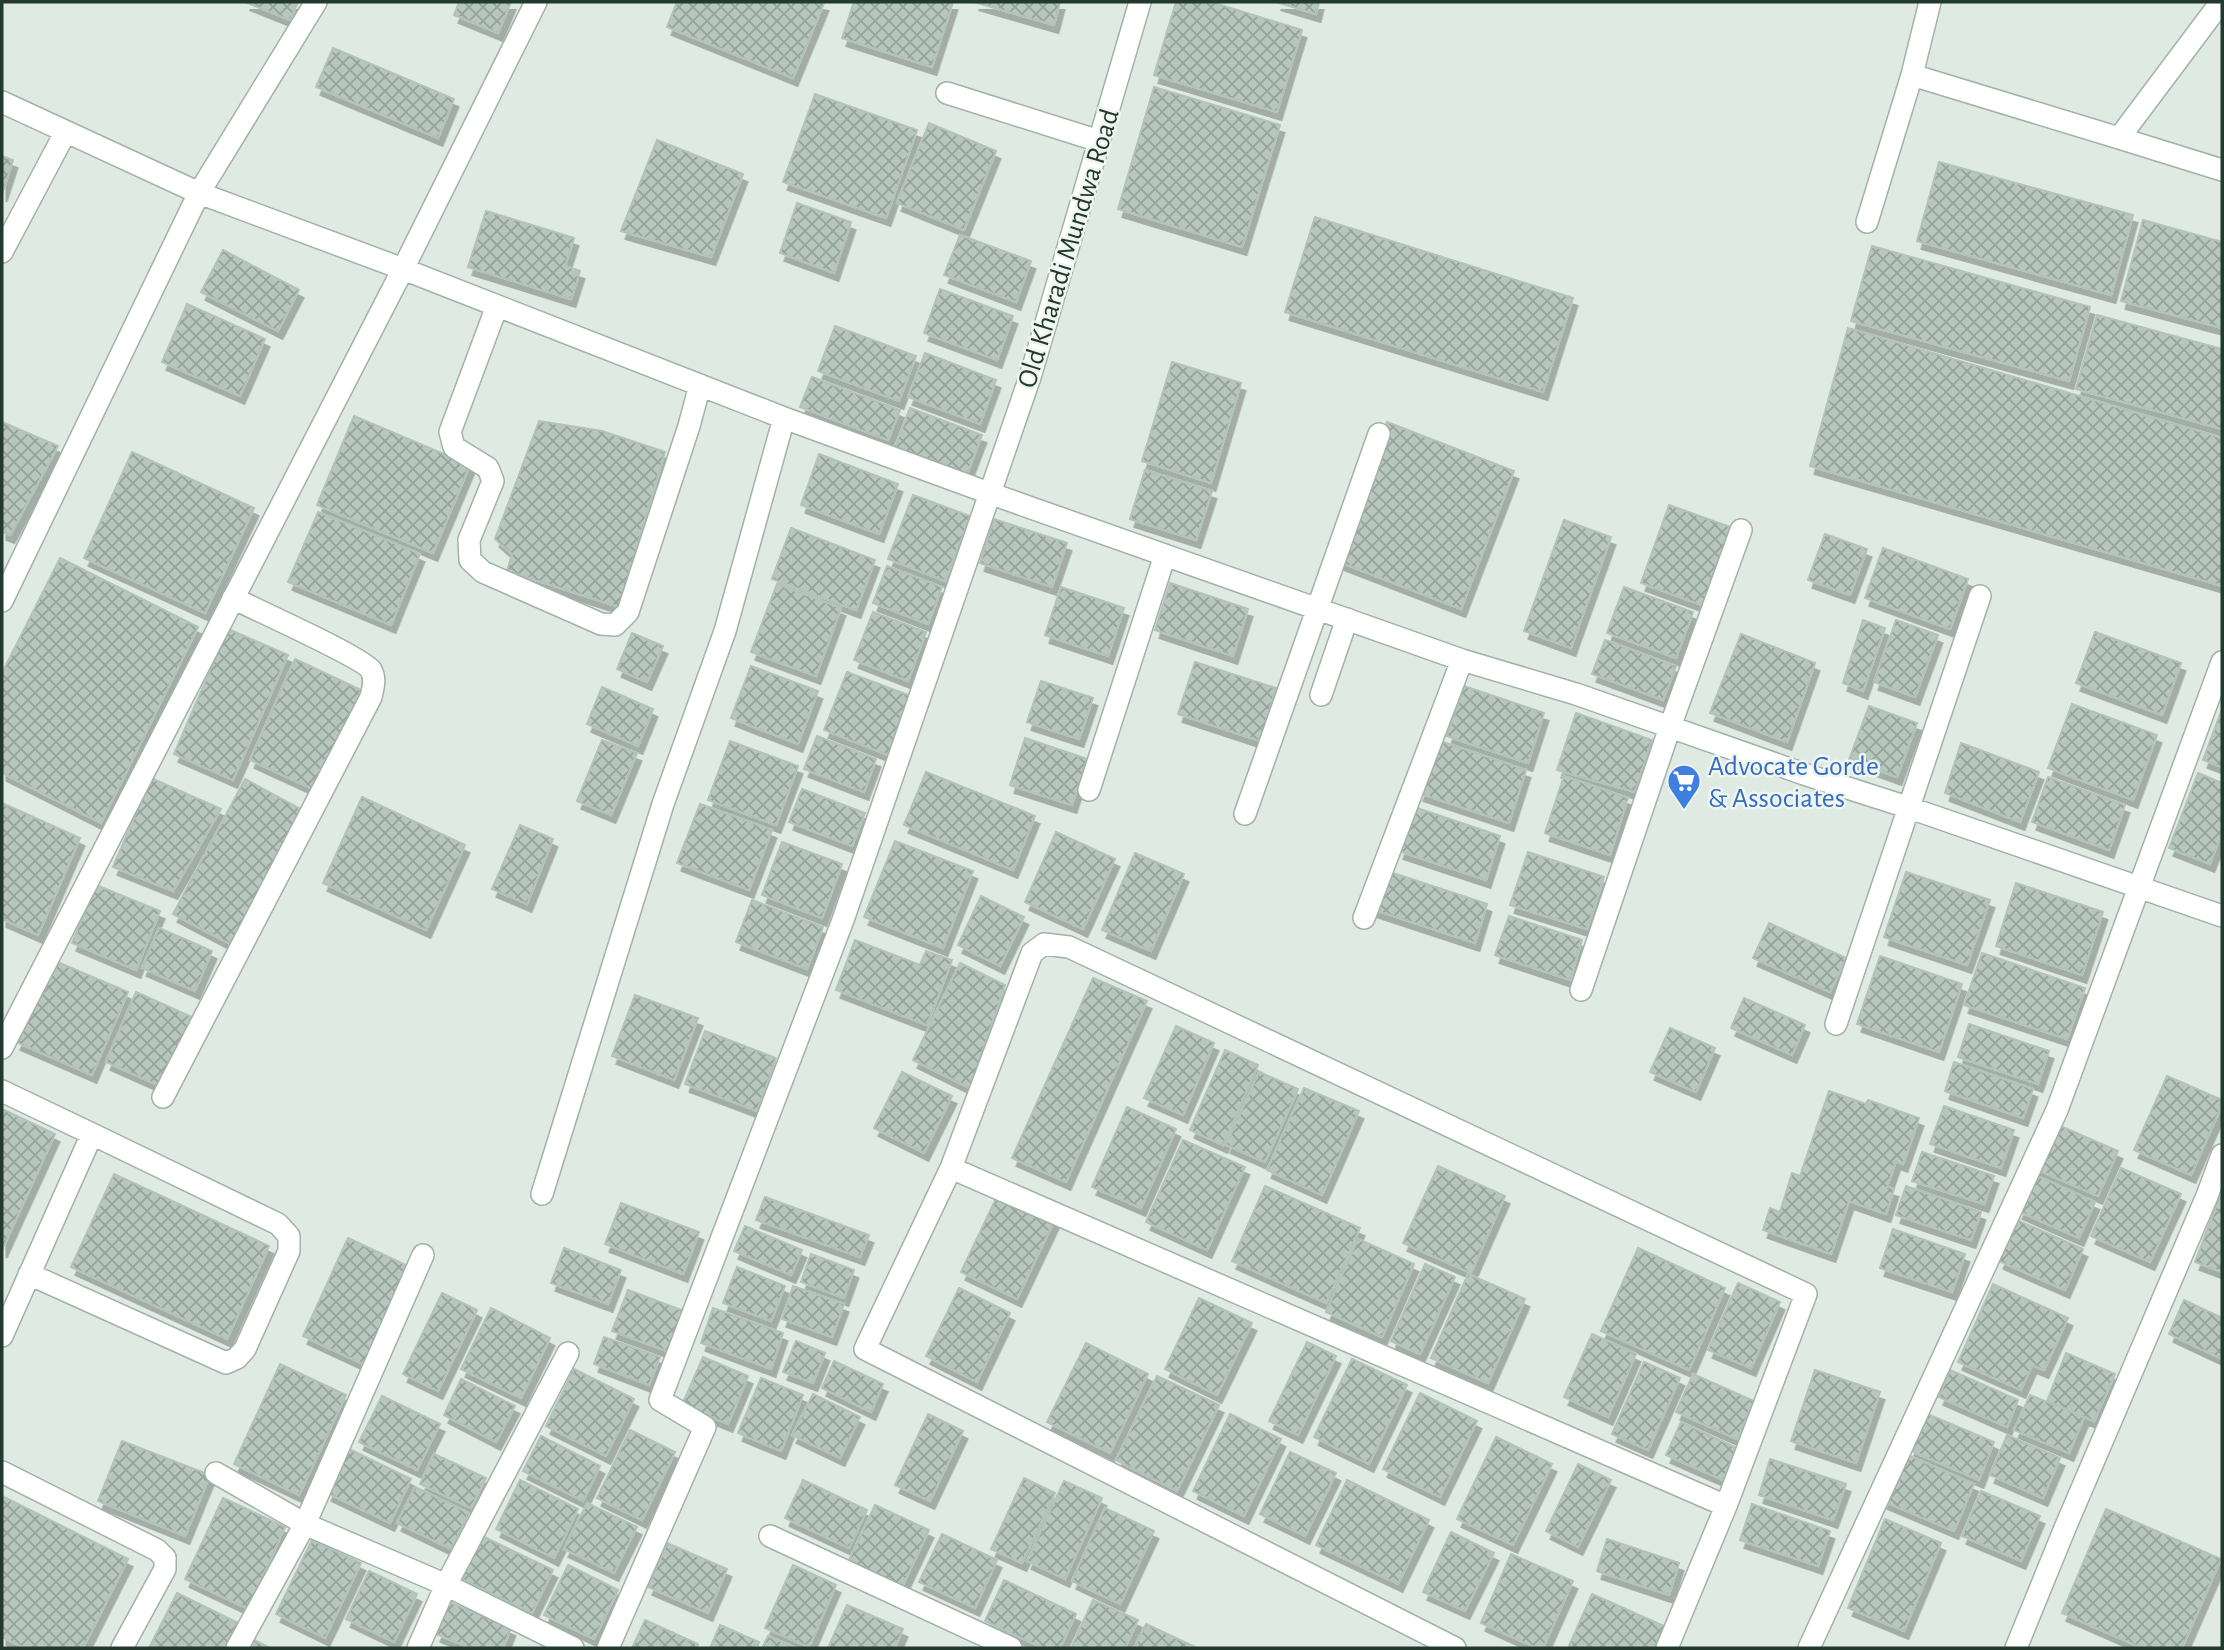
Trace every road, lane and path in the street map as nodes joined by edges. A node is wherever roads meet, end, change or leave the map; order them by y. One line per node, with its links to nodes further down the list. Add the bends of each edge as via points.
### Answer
1 (316, 2): 13 (street)
2 (536, 2): 16 (street)
3 (1140, 2): 11 (street, Old Kharadi Mundwa Road)
4 (1930, 2): 6 (street)
5 (2221, 2): 10 (street)
6 (1912, 75): 10 (street); 14 (street)
7 (947, 93): 11 (street)
8 (2, 102): 9 (street)
9 (65, 133): 13 (street); 15 (street)
10 (2119, 138): 12 (street)
11 (1099, 141): 21 (street, Old Kharadi Mundwa Road, via 1031,374)
12 (2222, 170)
13 (199, 193): 16 (street); 26 (street)
14 (1867, 222)
15 (2, 252)
16 (403, 269): 17 (street); 25 (street)
17 (497, 306): 18 (street); 18 (street, via 450,432 454,447 488,468 493,481 469,540 470,560 483,572 601,624 615,625 628,612)
18 (700, 386): 19 (street)
19 (784, 418): 21 (street); 47 (street, via 725,631 663,804)
20 (1379, 434): 27 (street)
21 (989, 493): 23 (street); 62 (street, Old Kharadi Mundwa Road, via 843,920 660,1400 705,1427)
22 (1741, 530): 32 (street)
23 (1165, 555): 27 (street); 33 (street)
24 (1980, 596): 34 (street)
25 (233, 598): 41 (street); 43 (street, via 352,657 370,669 375,683)
26 (2, 601)
27 (1316, 609): 28 (street); 35 (street)
28 (1347, 619): 29 (street); 31 (street)
29 (1462, 660): 32 (street); 38 (street)
30 (2222, 662): 36 (street)
31 (1321, 695)
32 (1670, 727): 34 (street); 39 (street)
33 (1089, 790)
34 (1910, 807): 36 (street); 40 (street)
35 (1245, 814)
36 (2138, 886): 37 (street); 66 (street, via 2057,1110)
37 (2222, 916)
38 (1364, 918)
39 (1581, 990)
40 (1836, 1024)
41 (2, 1048)
42 (2, 1091): 44 (street)
43 (163, 1097)
44 (92, 1134): 49 (street); 49 (street, via 278,1224 289,1236 289,1251 245,1349 226,1363)
45 (2222, 1155): 67 (street)
46 (951, 1168): 54 (street); 54 (street, via 1032,953 1044,944 1069,947 1806,1294); 64 (street, via 865,1349)
47 (542, 1194)
48 (423, 1255): 55 (street)
49 (30, 1274): 50 (street)
50 (2, 1336)
51 (568, 1353): 57 (street)
52 (2, 1472): 58 (street, via 165,1558 165,1569)
53 (216, 1473): 55 (street)
54 (1726, 1506): 65 (street)
55 (305, 1524): 57 (street); 59 (street)
56 (770, 1536): 63 (street)
57 (446, 1585): 60 (street); 61 (street)
58 (122, 1648)
59 (237, 1648)
60 (418, 1648)
61 (573, 1648)
62 (608, 1648)
63 (1011, 1648)
64 (1455, 1648)
65 (1667, 1648)
66 (1809, 1648)
67 (2016, 1648)

